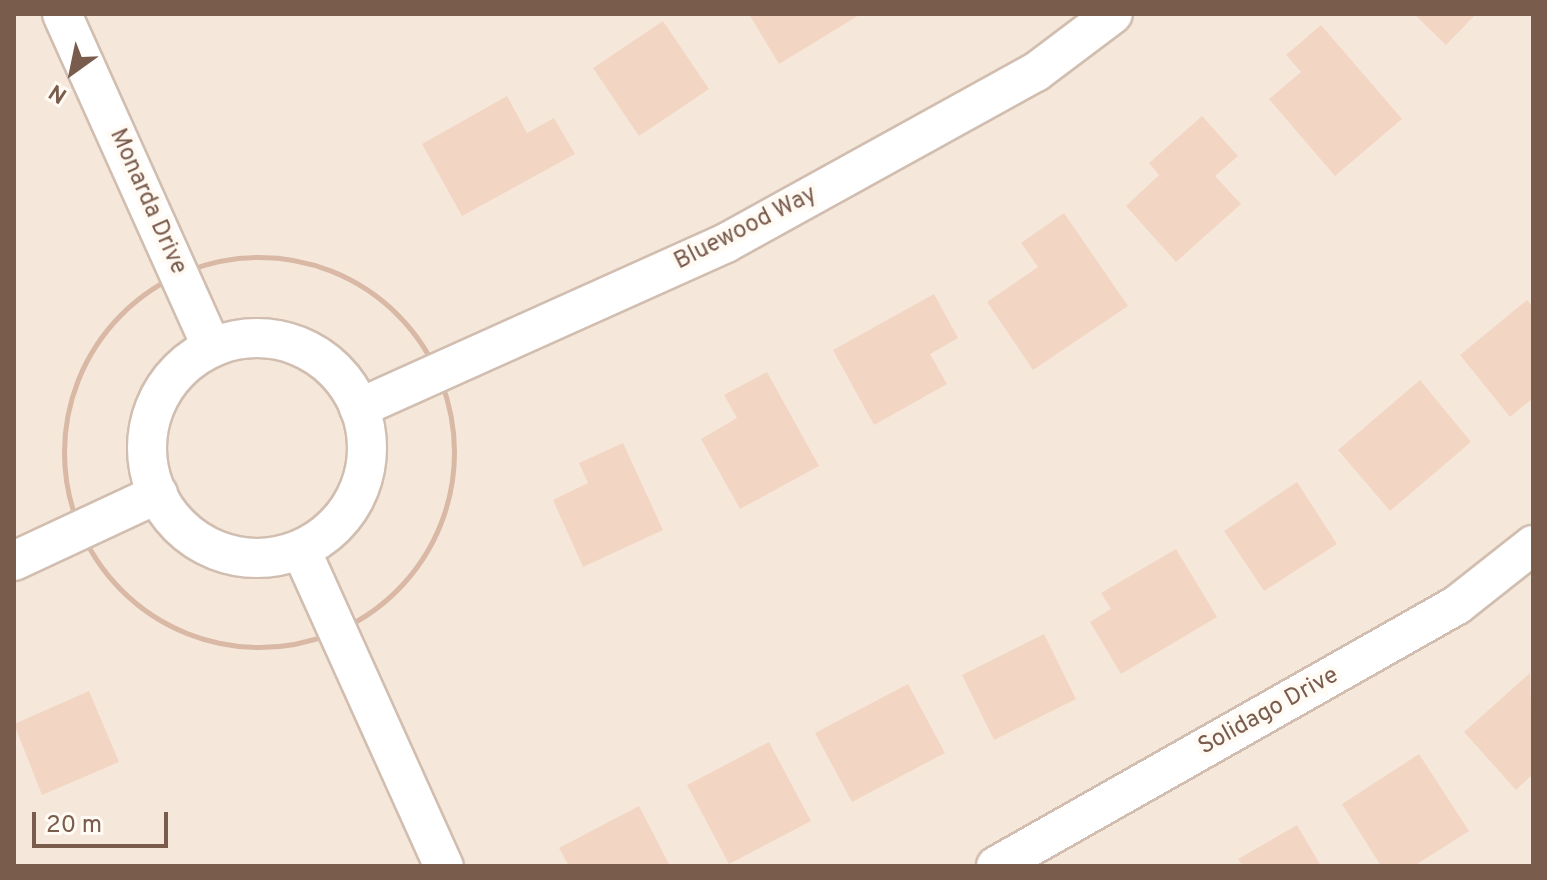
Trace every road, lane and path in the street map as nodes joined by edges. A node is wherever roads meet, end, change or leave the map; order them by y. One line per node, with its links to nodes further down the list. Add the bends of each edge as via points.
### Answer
1 (62, 14): 3 (street, Monarda Drive)
2 (1113, 14): 5 (street, Bluewood Way, via 1036,72 726,243)
3 (179, 273): 4 (street, Monarda Drive); 5 (path, via 228,258 279,257 328,269 373,294 411,329); 8 (path, via 117,318 75,381 64,443 65,482)
4 (212, 347): 6 (street, via 246,338 284,341 320,357 348,384); 7 (street, via 180,368 157,399 147,437)
5 (438, 372): 6 (street, Bluewood Way); 12 (path, via 451,414 455,458 449,502 433,543 409,579 377,609)
6 (359, 408): 10 (street, via 367,460 356,497 334,528)
7 (158, 494): 8 (street); 10 (street, via 193,538 227,555 266,558)
8 (79, 531): 11 (street); 12 (path, via 102,569 132,601 182,631 253,648 296,644)
9 (1533, 545): 14 (street, Solidago Drive, via 1457,605)
10 (301, 550): 12 (street)
11 (14, 561)
12 (338, 631): 13 (street)
13 (444, 866)
14 (996, 866)

